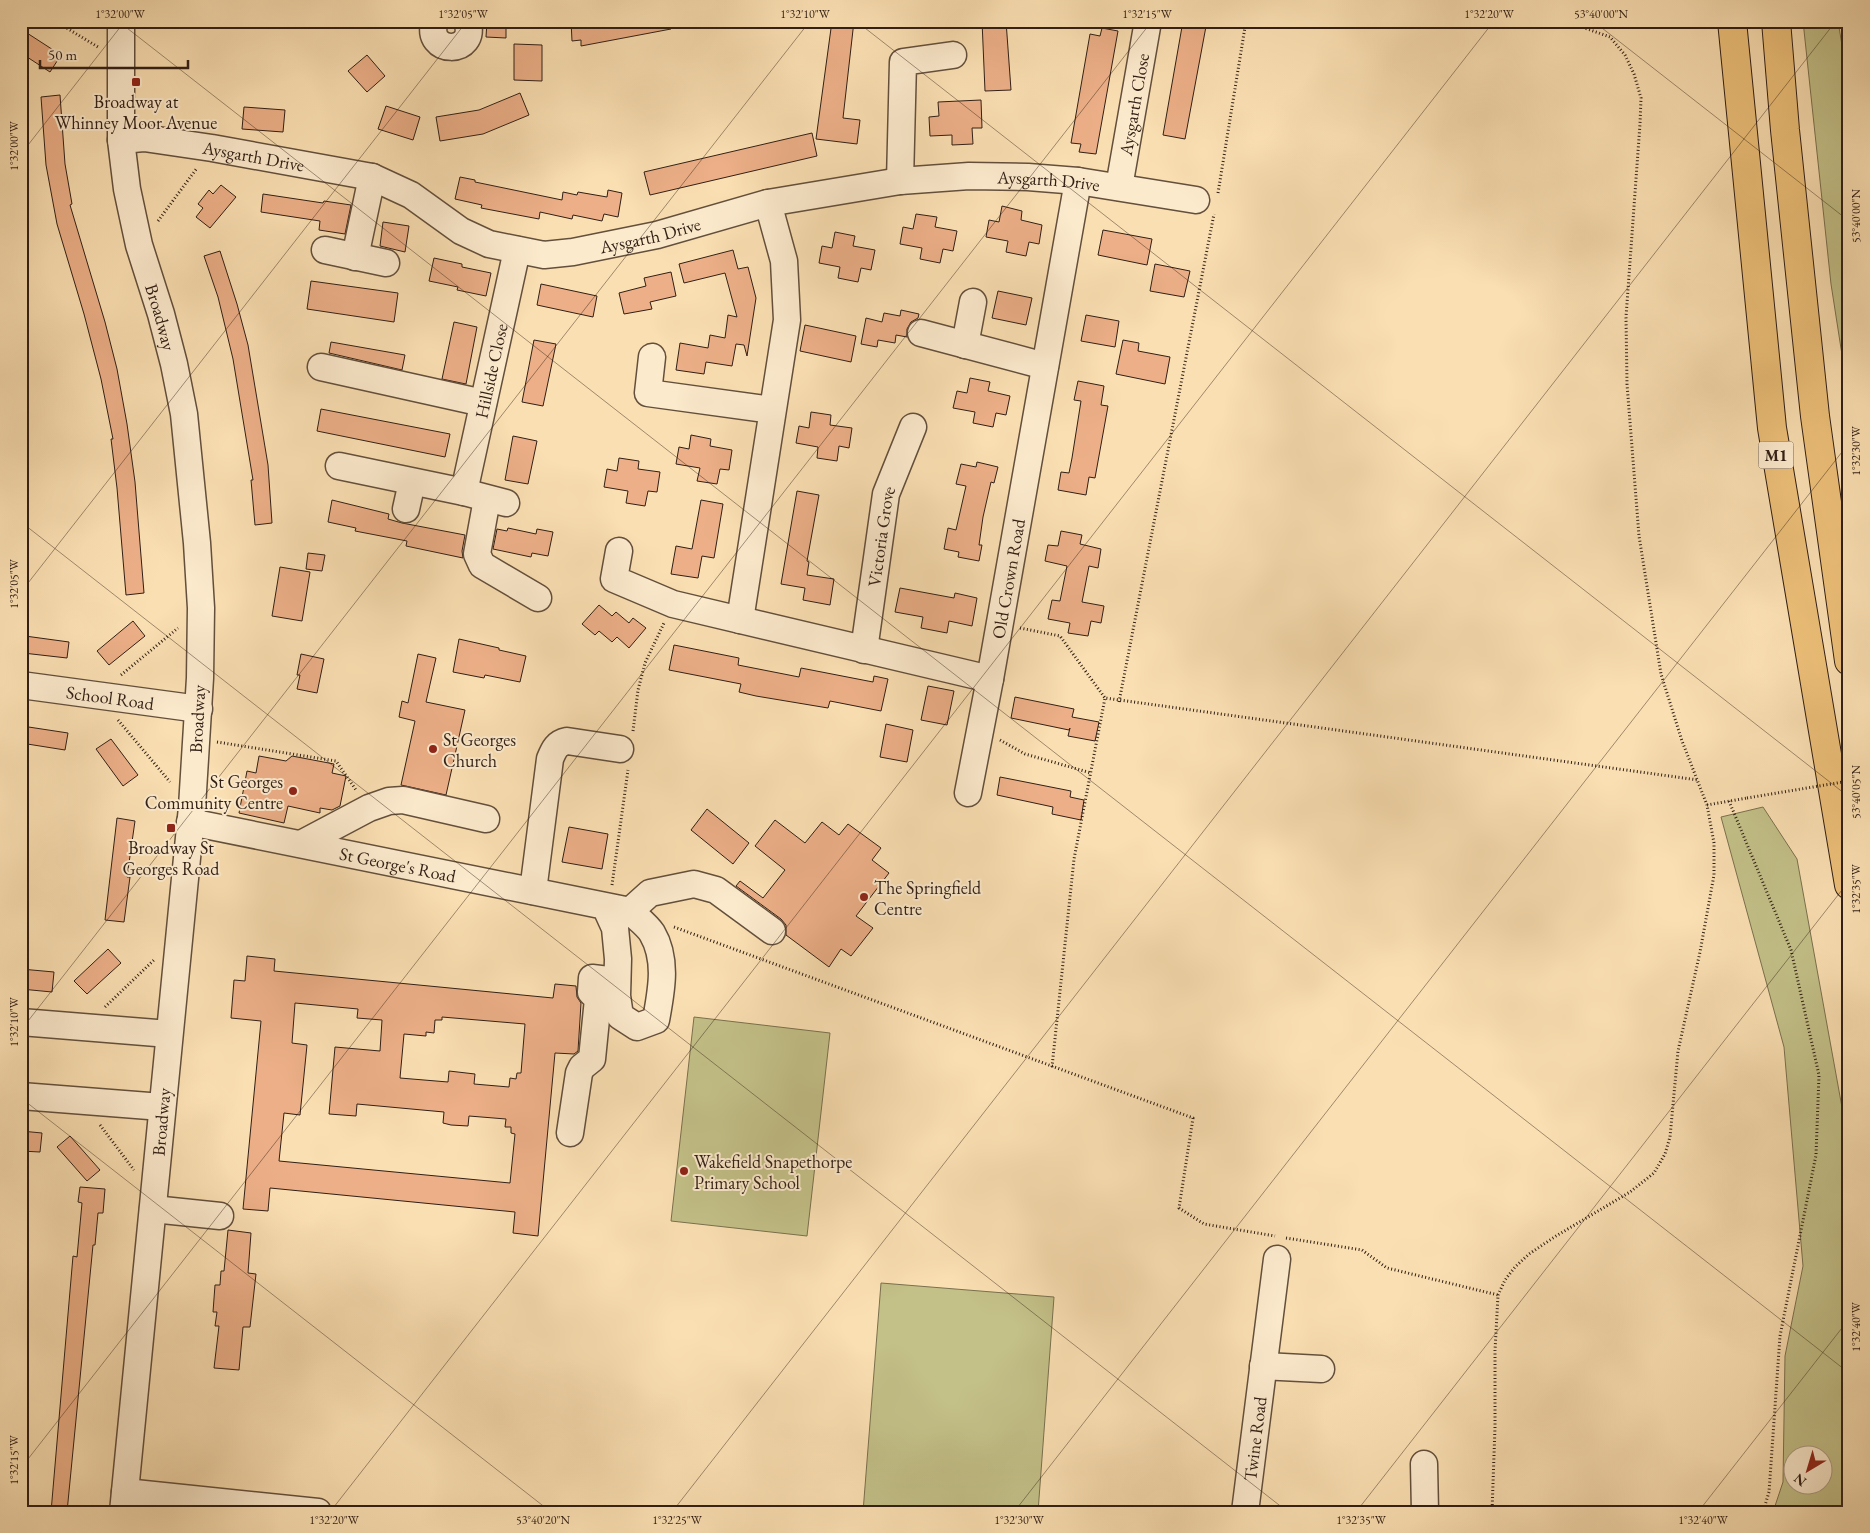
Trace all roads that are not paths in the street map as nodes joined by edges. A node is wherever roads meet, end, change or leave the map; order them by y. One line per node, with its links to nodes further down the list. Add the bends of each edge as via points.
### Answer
1 (120, 21): 8 (street, Broadway)
2 (435, 21): 3 (street, via 434,36 438,42 451,48 464,42 468,36)
3 (467, 21)
4 (1148, 21): 12 (street, Aysgarth Close)
5 (1732, 21): 45 (highway, M1, via 1772,428)
6 (1776, 21): 36 (highway, M1, via 1815,416)
7 (953, 55): 10 (street, via 903,62)
8 (121, 140): 9 (street, Aysgarth Drive, via 144,138 212,148); 39 (street, Broadway, via 126,190 174,364 184,414 201,608)
9 (372, 177): 16 (street, Aysgarth Drive, via 411,195 461,231 489,244); 17 (street)
10 (900, 181): 11 (street, Aysgarth Drive, via 969,176); 14 (street, Aysgarth Drive)
11 (1078, 181): 12 (street, Aysgarth Drive); 23 (street, Old Crown Road)
12 (1120, 187): 13 (street, Aysgarth Drive)
13 (1209, 201)
14 (768, 203): 16 (street, Aysgarth Drive, via 657,236 573,252 544,255); 26 (street, via 784,260 786,320)
15 (325, 250): 17 (street)
16 (517, 250): 25 (street, Hillside Close)
17 (355, 256): 18 (street)
18 (386, 263)
19 (973, 302): 21 (street)
20 (921, 333): 21 (street)
21 (965, 345): 23 (street)
22 (652, 357): 26 (street, via 648,393)
23 (1046, 366): 37 (street, Old Crown Road)
24 (321, 367): 25 (street)
25 (483, 403): 30 (street, Hillside Close)
26 (772, 410): 34 (street)
27 (913, 427): 35 (street, Victoria Grove, via 886,494)
28 (338, 466): 29 (street)
29 (412, 482): 30 (street); 31 (street)
30 (485, 498): 33 (street, Hillside Close, via 477,554 482,565)
31 (406, 509)
32 (619, 551): 34 (street, via 614,579 673,604)
33 (538, 598)
34 (740, 620): 35 (street)
35 (864, 650): 37 (street)
36 (1849, 661)
37 (990, 678): 41 (street, Old Crown Road)
38 (21, 685): 39 (street, School Road)
39 (199, 709): 43 (street, Broadway)
40 (620, 749): 46 (street, via 567,741 553,751)
41 (968, 793)
42 (486, 819): 44 (street, via 403,800 389,800)
43 (190, 822): 44 (street, St George's Road); 52 (street, Broadway)
44 (301, 844): 46 (street, St George's Road)
45 (1849, 885)
46 (533, 891): 47 (street, St George's Road)
47 (605, 906): 48 (street, St George's Road); 50 (street, via 615,928)
48 (630, 911): 49 (street, via 650,893 694,884 716,890); 50 (street, via 652,933 662,960 662,988 656,1020 637,1027 620,1016)
49 (772, 931)
50 (617, 981): 55 (street, via 592,978 592,992 598,999 592,1059 579,1073)
51 (21, 1022): 52 (street)
52 (169, 1034): 54 (street, Broadway)
53 (21, 1096): 54 (street)
54 (162, 1107): 56 (street, Broadway)
55 (570, 1132)
56 (154, 1203): 57 (street); 62 (street, Broadway)
57 (220, 1216)
58 (1277, 1259): 59 (street, Twine Road)
59 (1263, 1366): 60 (street); 64 (street, Twine Road)
60 (1321, 1369)
61 (1424, 1464): 65 (street)
62 (124, 1502): 63 (street)
63 (318, 1512)
64 (1245, 1512)
65 (1425, 1512)

